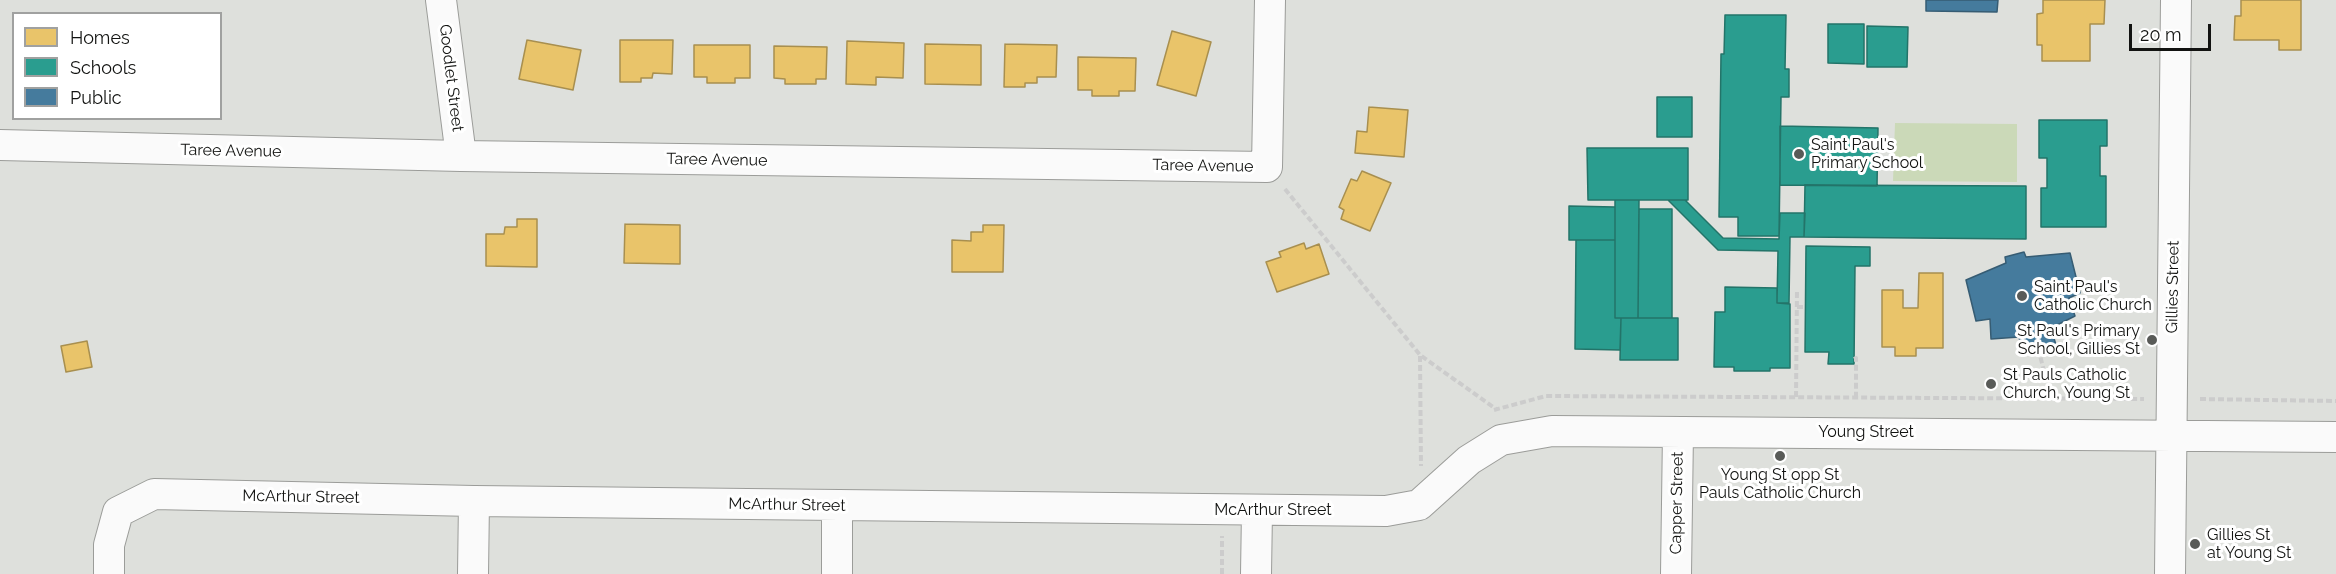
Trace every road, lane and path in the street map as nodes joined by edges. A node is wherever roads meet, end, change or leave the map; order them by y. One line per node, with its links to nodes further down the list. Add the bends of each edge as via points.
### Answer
1 (441, 0): 5 (street, Goodlet Street)
2 (1270, 0): 6 (street, Taree Avenue)
3 (2176, 0): 20 (street, Gillies Street)
4 (0, 145): 5 (street, Taree Avenue)
5 (461, 156): 6 (street, Taree Avenue)
6 (1267, 167): 11 (path)
7 (1797, 291): 8 (path)
8 (1797, 307): 9 (path); 13 (path)
9 (1806, 307)
10 (2036, 340): 15 (path)
11 (1420, 356): 18 (path); 22 (path)
12 (1854, 358): 14 (path)
13 (1796, 397)
14 (1856, 398)
15 (2051, 398)
16 (2194, 399): 17 (path)
17 (2336, 401)
18 (1496, 409)
19 (1678, 432): 20 (street, Young Street); 24 (street, Young Street, via 1552,431 1501,440 1469,460); 33 (street, Capper Street)
20 (2172, 436): 21 (street, Young Street); 34 (street, Gillies Street)
21 (2336, 437)
22 (1421, 469)
23 (474, 501): 25 (street, McArthur Street); 28 (street, McArthur Street, via 154,494 118,512 110,545); 29 (street)
24 (1419, 505): 26 (street, McArthur Street, via 1386,511)
25 (837, 506): 26 (street, McArthur Street); 30 (street)
26 (1257, 510): 32 (street)
27 (1222, 537): 31 (path)
28 (109, 574)
29 (473, 574)
30 (837, 574)
31 (1222, 574)
32 (1256, 574)
33 (1676, 574)
34 (2170, 574)

